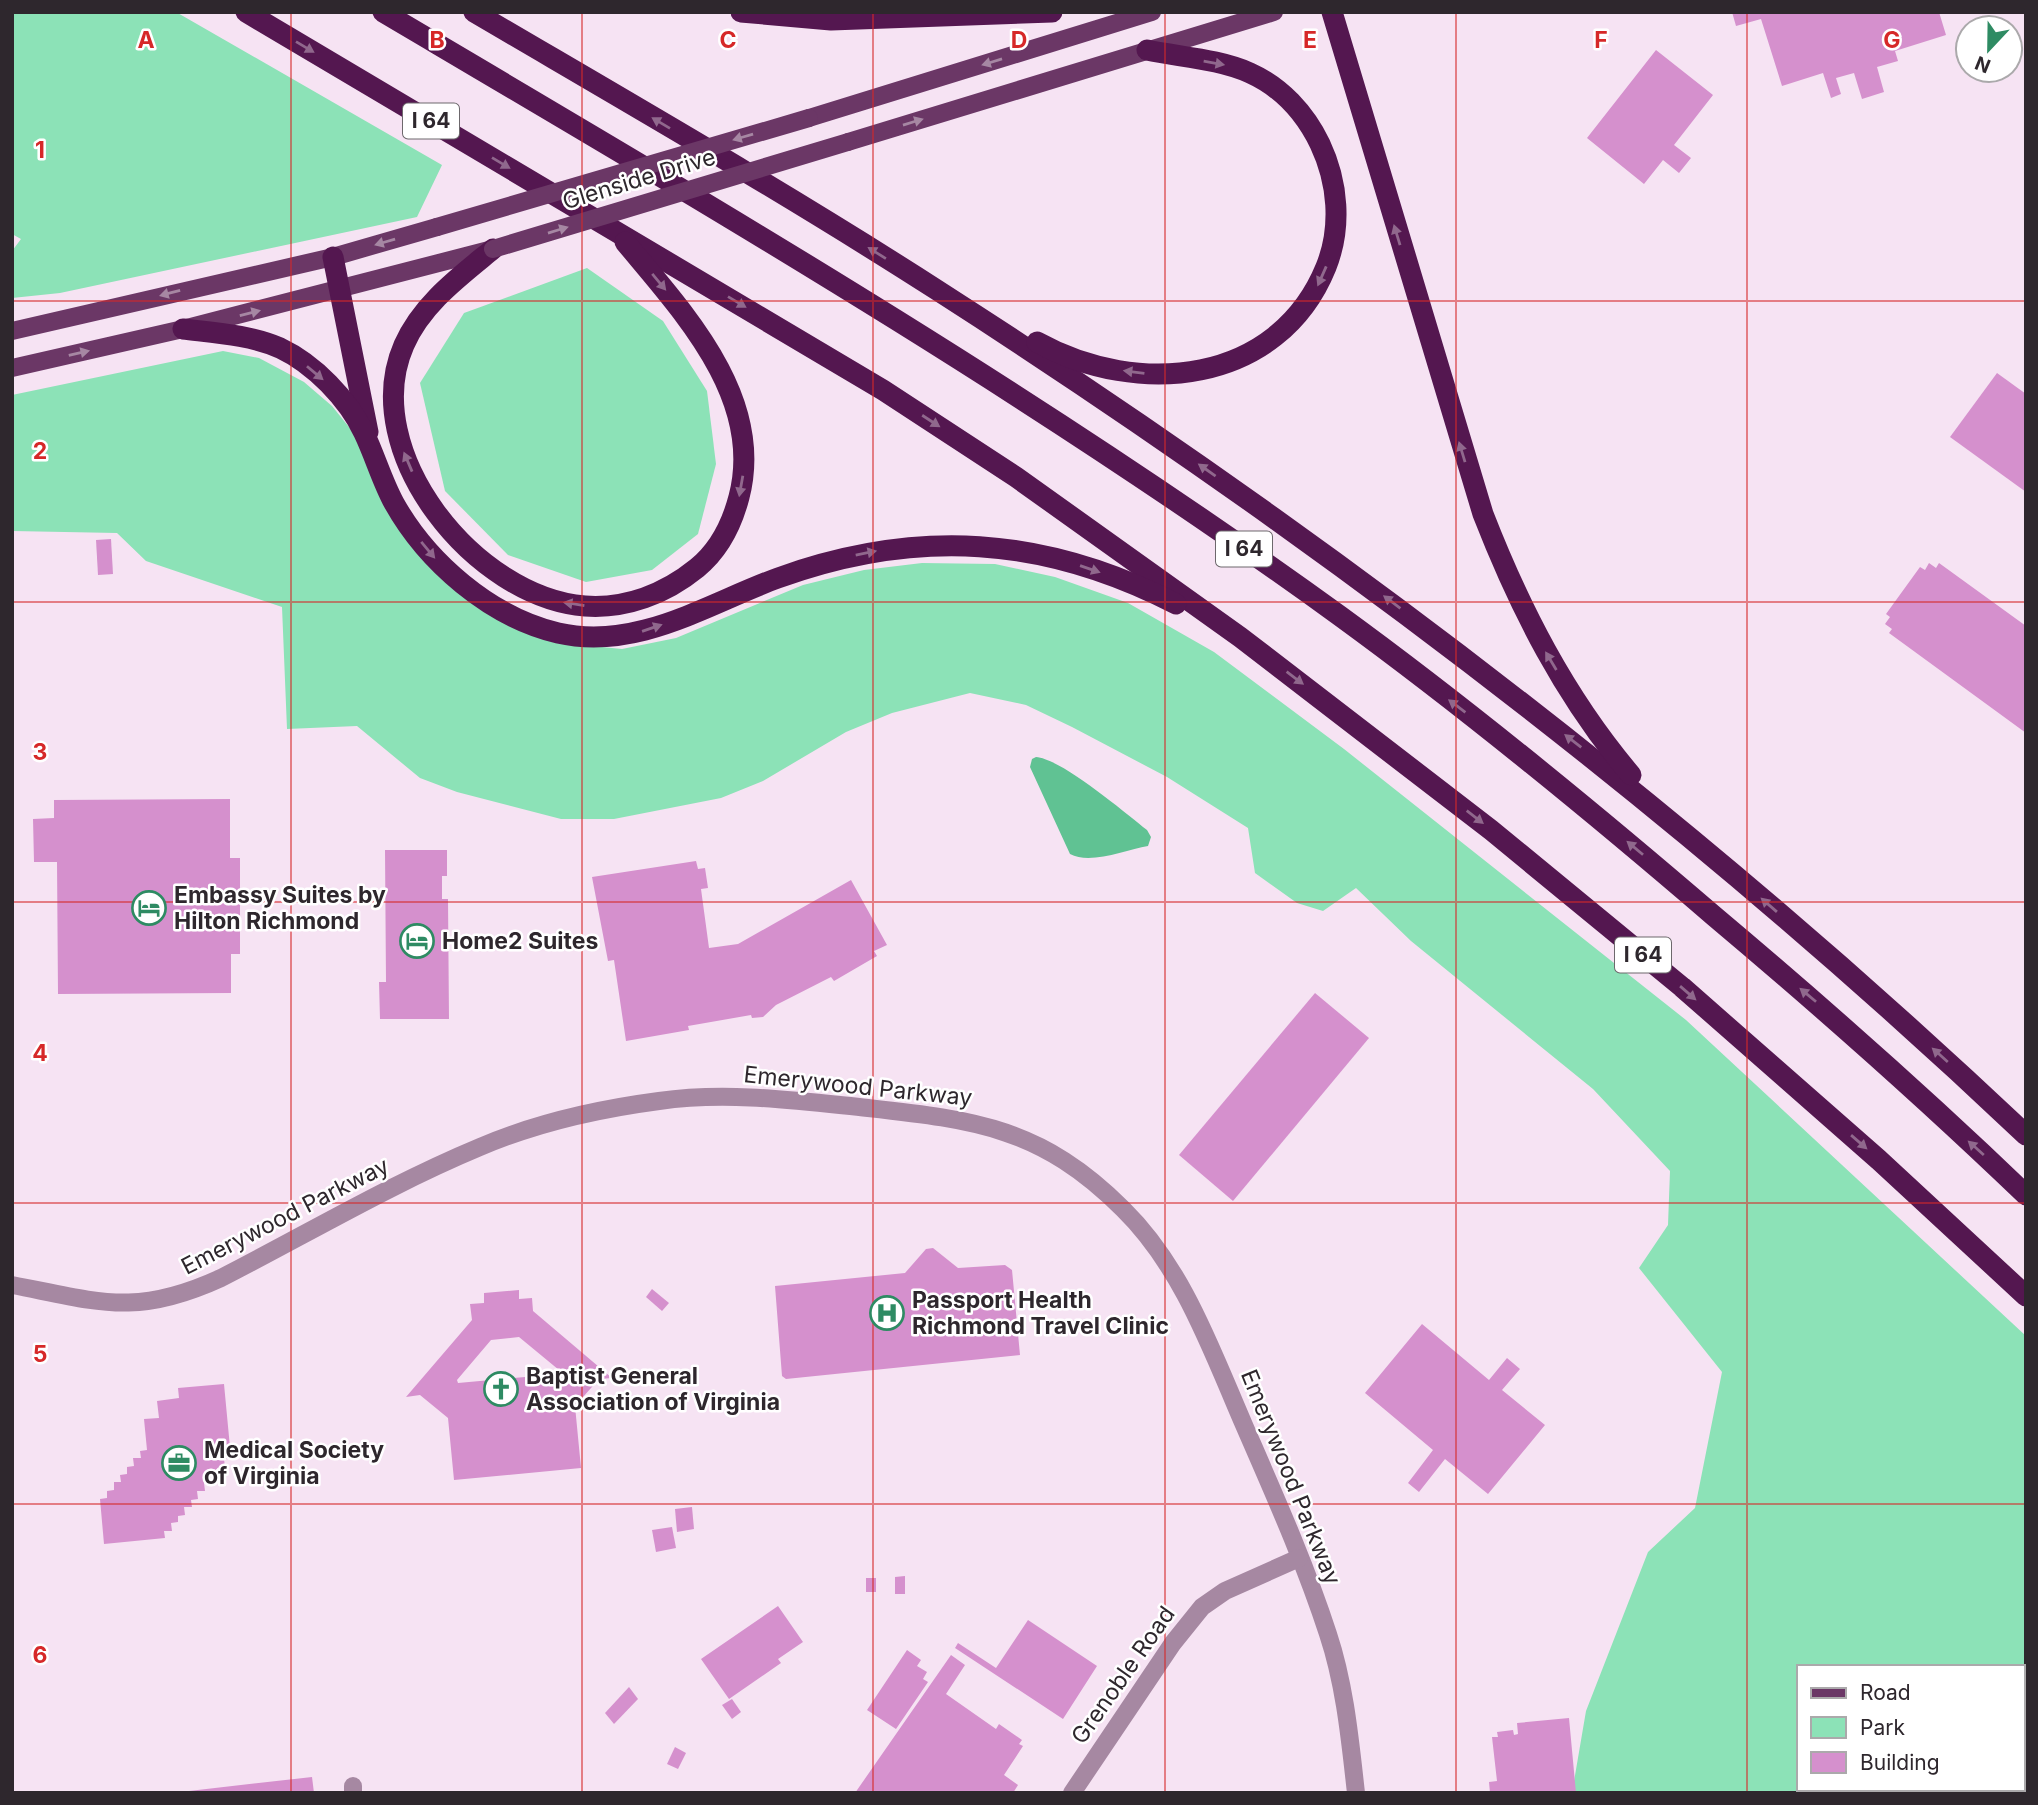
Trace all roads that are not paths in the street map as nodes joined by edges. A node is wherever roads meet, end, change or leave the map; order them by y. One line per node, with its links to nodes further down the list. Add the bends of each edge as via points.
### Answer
1 (246, 12): 10 (highway, I 64, one-way to 10)
2 (383, 12): 22 (highway, I 64, one-way to 2, via 1833,1017 1619,834 1341,617 1111,457 876,305)
3 (474, 12): 13 (highway, one-way to 3)
4 (741, 12): 5 (highway, via 831,20)
5 (1052, 12)
6 (1152, 12): 12 (main road, Glenside Drive, one-way to 12, bridge)
7 (1273, 12): 9 (main road, Glenside Drive)
8 (1332, 12): 20 (highway, one-way to 8, via 1574,700 1508,579 1464,460)
9 (1147, 51): 11 (main road, Glenside Drive, one-way to 9, bridge); 13 (highway, one-way to 13, via 1250,73 1291,102 1316,136 1333,183 1334,241 1321,281 1289,325 1270,342 1227,365 1154,374 1114,369 1066,355)
10 (615, 230): 11 (highway, one-way to 11, via 680,310 719,369 740,426 744,461 735,514 702,564 652,596 611,606 558,601 501,575 442,520 414,477 400,444 393,394 403,347 422,313); 19 (highway, I 64, one-way to 19, via 963,442)
11 (493, 249): 14 (main road, Glenside Drive)
12 (332, 257): 14 (highway); 16 (main road, Glenside Drive, one-way to 16)
13 (936, 289): 20 (highway, one-way to 13, via 1319,548)
14 (339, 290): 15 (main road, Glenside Drive, one-way to 14); 18 (highway)
15 (183, 329): 17 (main road, Glenside Drive, one-way to 15); 18 (highway, one-way to 18, via 237,336 282,349 334,391)
16 (12, 331)
17 (12, 368)
18 (371, 448): 19 (highway, one-way to 19, via 394,503 433,556 497,607 556,632 599,637 647,631 828,562 902,547 949,544 1021,551 1083,567 1151,591)
19 (1240, 637): 24 (highway, I 64, one-way to 24, via 1491,830 1682,987)
20 (1664, 814): 21 (highway, one-way to 20)
21 (2026, 1135)
22 (2026, 1195)
23 (12, 1285): 25 (street, Emerywood Parkway, via 121,1304 178,1296 481,1146 578,1116 660,1101 737,1097 955,1118 1000,1129 1059,1157 1125,1211 1171,1268 1275,1494)
24 (2026, 1296)
25 (1299, 1558): 26 (street, Grenoble Road, via 1202,1606); 27 (street, Emerywood Parkway, via 1329,1637 1344,1702)
26 (1072, 1793)
27 (1356, 1793)

